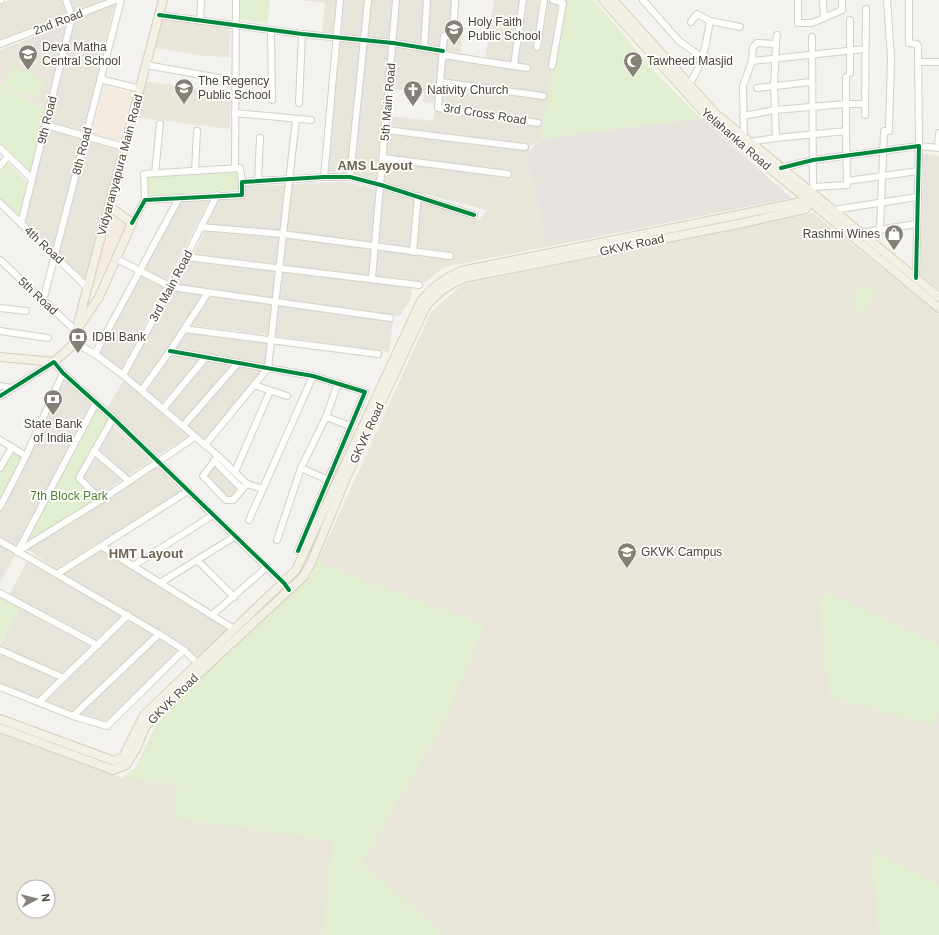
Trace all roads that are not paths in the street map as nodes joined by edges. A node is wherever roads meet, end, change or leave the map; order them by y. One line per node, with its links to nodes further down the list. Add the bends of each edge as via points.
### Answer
1 (66, 0): 25 (street)
2 (116, 0): 25 (street, 2nd Road)
3 (121, 0): 57 (street, 8th Road)
4 (163, 0): 24 (main road, Vidyaranyapura Main Road)
5 (201, 0): 28 (street)
6 (236, 0): 31 (street)
7 (340, 0): 36 (street)
8 (368, 0): 38 (street)
9 (396, 0): 39 (street, 5th Main Road)
10 (428, 0): 43 (street)
11 (455, 0): 46 (street, 3rd Cross Road, via 453,36 444,36)
12 (523, 0): 54 (street)
13 (544, 0): 42 (street)
14 (553, 0): 55 (street, via 563,2)
15 (603, 0): 115 (main road, Yelahanka Road, via 711,120)
16 (614, 0): 61 (main road, Yelahanka Road)
17 (643, 0): 48 (street, via 679,41)
18 (798, 0): 26 (street, via 798,23 812,23)
19 (823, 0): 26 (street)
20 (842, 0): 26 (street, via 842,10)
21 (887, 0): 94 (street, via 892,57 889,131 884,131)
22 (909, 0): 51 (street, via 910,44 918,44)
23 (866, 9): 44 (street)
24 (160, 15): 28 (street); 53 (main road, Vidyaranyapura Main Road)
25 (72, 17): 40 (street, 2nd Road); 79 (street, 9th Road)
26 (824, 18)
27 (850, 20): 45 (street)
28 (200, 21): 31 (street)
29 (710, 21): 30 (street, via 697,14); 32 (street); 48 (street)
30 (690, 22)
31 (236, 25): 33 (street); 58 (street)
32 (740, 27)
33 (272, 30): 34 (street); 66 (street)
34 (302, 34): 36 (street); 67 (street)
35 (777, 35): 41 (street)
36 (337, 37): 38 (street); 106 (street)
37 (812, 37): 47 (street)
38 (364, 40): 39 (street); 107 (street)
39 (393, 43): 43 (street); 80 (street, 5th Main Road)
40 (0, 44)
41 (776, 44): 49 (street); 50 (street, via 754,44)
42 (537, 47)
43 (424, 48): 46 (street)
44 (865, 49): 45 (street); 69 (street)
45 (850, 50): 47 (street); 68 (street)
46 (443, 53): 54 (street); 59 (street, 3rd Cross Road)
47 (812, 54): 49 (street); 60 (street)
48 (703, 58): 61 (street, via 698,73)
49 (775, 58): 50 (street); 62 (street)
50 (752, 61): 74 (street, via 743,86)
51 (918, 62): 52 (street); 90 (street)
52 (939, 62)
53 (146, 65): 58 (street); 63 (main road, Vidyaranyapura Main Road)
54 (514, 65): 56 (street)
55 (552, 66)
56 (527, 68)
57 (100, 79): 63 (street); 85 (street, 8th Road)
58 (236, 81): 72 (street)
59 (440, 82): 65 (street); 77 (street, 3rd Cross Road, via 438,108)
60 (811, 82): 62 (street); 70 (street)
61 (689, 84): 88 (main road, Yelahanka Road, via 716,114)
62 (774, 85): 64 (street); 71 (street)
63 (140, 88): 91 (main road, Vidyaranyapura Main Road)
64 (757, 88)
65 (543, 96)
66 (272, 100)
67 (299, 103)
68 (846, 104): 69 (street); 70 (street); 82 (street)
69 (865, 104): 73 (street)
70 (812, 106): 71 (street); 83 (street)
71 (775, 110): 74 (street); 87 (street)
72 (235, 113): 75 (street); 100 (street)
73 (865, 115)
74 (743, 116): 88 (street)
75 (296, 119): 76 (street); 110 (street)
76 (311, 120)
77 (538, 122)
78 (160, 124): 104 (street)
79 (46, 125): 85 (street); 109 (street, 9th Road)
80 (386, 130): 89 (street); 97 (street, 5th Main Road)
81 (197, 131): 102 (street)
82 (846, 131): 83 (street); 96 (street)
83 (812, 133): 87 (street); 98 (street)
84 (939, 133): 93 (street)
85 (85, 137): 91 (street); 135 (street, 8th Road)
86 (260, 138): 111 (street)
87 (776, 138): 88 (street)
88 (746, 139): 101 (main road, Yelahanka Road)
89 (526, 146)
90 (918, 146): 93 (street); 94 (street); 103 (street)
91 (124, 147): 123 (main road, Vidyaranyapura Main Road)
92 (0, 148): 95 (street)
93 (938, 148)
94 (882, 151): 96 (street); 108 (street)
95 (8, 156): 99 (street); 109 (street)
96 (847, 156): 98 (street); 112 (street)
97 (384, 158): 105 (street); 114 (street, 5th Main Road)
98 (813, 160): 101 (street); 115 (street)
99 (0, 166)
100 (235, 168): 102 (street); 113 (street, via 240,168)
101 (781, 168): 115 (main road, Yelahanka Road)
102 (195, 171): 104 (street)
103 (918, 171): 108 (street); 118 (street)
104 (155, 173): 120 (street, via 144,174)
105 (508, 174)
106 (324, 177): 107 (street); 110 (street)
107 (350, 177): 114 (street)
108 (881, 177): 112 (street); 122 (street)
109 (32, 179): 127 (street, 9th Road)
110 (289, 179): 111 (street); 132 (street)
111 (258, 181): 113 (street)
112 (847, 181): 115 (street, via 847,185)
113 (242, 182): 116 (street, via 242,195)
114 (381, 185): 117 (street); 133 (street, 5th Main Road)
115 (811, 194): 124 (main road, Yelahanka Road); 152 (main road, Yelahanka Road); 218 (main road, GKVK Road, via 801,202 461,271 439,283 421,301 296,570); 219 (main road, GKVK Road, via 805,209 743,224 464,278 443,289 426,306 346,478 311,563 303,577)
116 (217, 195): 119 (street); 129 (street, 3rd Main Road)
117 (418, 196): 125 (street); 134 (street)
118 (917, 197): 122 (street); 128 (street)
119 (179, 198): 120 (street); 141 (street)
120 (145, 200): 126 (street)
121 (0, 203): 127 (street, 4th Road)
122 (880, 204): 124 (street); 130 (street)
123 (109, 206): 126 (main road); 145 (main road, Vidyaranyapura Main Road)
124 (833, 210): 131 (main road, Yelahanka Road)
125 (474, 214)
126 (132, 223): 138 (main road)
127 (22, 224): 135 (street, 4th Road)
128 (916, 224): 130 (street); 142 (street)
129 (201, 227): 132 (street); 137 (street, 3rd Main Road)
130 (880, 230): 131 (street)
131 (860, 233): 142 (main road, Yelahanka Road)
132 (282, 234): 133 (street); 140 (street)
133 (376, 247): 134 (street); 143 (street, 5th Main Road)
134 (413, 252): 136 (street)
135 (55, 255): 145 (street, 4th Road); 149 (street, 8th Road)
136 (450, 256)
137 (186, 257): 140 (street); 146 (street, 3rd Main Road)
138 (117, 259): 141 (street); 157 (main road, via 99,297)
139 (0, 260): 149 (street, 5th Road)
140 (279, 268): 143 (street); 150 (street)
141 (139, 270): 146 (street); 162 (street)
142 (916, 278): 148 (main road, Yelahanka Road)
143 (372, 279): 144 (street)
144 (419, 285)
145 (87, 287): 157 (main road, Vidyaranyapura Main Road)
146 (171, 287): 147 (street); 170 (street, 3rd Main Road)
147 (207, 294): 150 (street); 155 (street)
148 (939, 298)
149 (43, 301): 157 (street, 5th Road)
150 (275, 302): 154 (street); 159 (street)
151 (0, 308): 153 (street)
152 (939, 308)
153 (26, 311)
154 (390, 318)
155 (184, 329): 159 (street); 161 (street)
156 (0, 331): 158 (street)
157 (76, 331): 160 (main road, Vidyaranyapura Main Road)
158 (48, 338)
159 (271, 340): 163 (street); 168 (street)
160 (75, 343): 162 (street); 166 (main road)
161 (170, 351): 165 (street); 176 (street)
162 (95, 354): 170 (street)
163 (378, 354)
164 (0, 357): 166 (main road)
165 (206, 358): 167 (street); 181 (street)
166 (54, 362): 169 (street); 175 (street)
167 (238, 363): 168 (street); 184 (street)
168 (268, 368): 171 (street); 173 (street)
169 (63, 373): 180 (street); 191 (street)
170 (123, 375): 176 (street)
171 (313, 376): 172 (street); 201 (street)
172 (338, 383): 182 (street); 185 (street, via 365,392)
173 (254, 385): 177 (street); 188 (street)
174 (0, 386): 175 (street)
175 (13, 388): 178 (street)
176 (142, 390): 181 (street)
177 (270, 391): 179 (street); 196 (street)
178 (0, 396)
179 (287, 396)
180 (96, 403): 183 (street); 212 (street)
181 (163, 409): 184 (street)
182 (326, 417): 185 (street); 195 (street)
183 (113, 418): 190 (street); 193 (street)
184 (183, 426): 186 (street)
185 (350, 426): 197 (street)
186 (195, 437): 188 (street); 193 (street)
187 (0, 440): 189 (street)
188 (205, 445): 192 (street)
189 (12, 447): 191 (street); 194 (street)
190 (94, 451): 198 (street); 203 (street, via 79,478)
191 (26, 456): 204 (street)
192 (216, 458): 196 (street); 200 (street); 200 (street, via 203,473 205,480 226,500 233,500)
193 (158, 462): 198 (street); 202 (street)
194 (0, 468)
195 (301, 468): 197 (street); 208 (street)
196 (235, 472): 199 (street)
197 (328, 480): 211 (street)
198 (129, 481): 203 (street)
199 (248, 484): 200 (street); 201 (street)
200 (242, 489)
201 (263, 489): 206 (street)
202 (188, 491): 205 (street); 210 (street)
203 (101, 500): 212 (street)
204 (0, 507)
205 (212, 515): 207 (street); 214 (street)
206 (249, 520)
207 (234, 537): 213 (street); 215 (street)
208 (277, 540)
209 (0, 542): 212 (street)
210 (101, 546): 214 (street); 216 (street)
211 (298, 551)
212 (17, 552): 216 (street)
213 (197, 560): 217 (street); 221 (street)
214 (133, 566): 217 (street)
215 (266, 567): 218 (street); 221 (street)
216 (57, 574): 222 (street)
217 (160, 583): 223 (street)
218 (284, 583): 219 (street); 224 (main road, GKVK Road)
219 (289, 590): 229 (main road, GKVK Road)
220 (0, 593): 226 (street)
221 (234, 597): 223 (street)
222 (128, 615): 225 (street); 226 (street)
223 (212, 615): 224 (street)
224 (234, 629): 229 (main road, GKVK Road)
225 (159, 634): 228 (street); 234 (street)
226 (97, 645): 230 (street)
227 (0, 650): 230 (street)
228 (184, 650): 229 (street); 234 (street, via 107,726)
229 (200, 667): 232 (main road, GKVK Road)
230 (64, 678): 233 (street)
231 (0, 687): 233 (street)
232 (177, 688): 235 (main road, GKVK Road, via 144,715 123,757 114,761); 236 (main road, GKVK Road, via 145,727 126,766 113,770)
233 (39, 702): 234 (street)
234 (73, 716)
235 (0, 719)
236 (0, 728)

